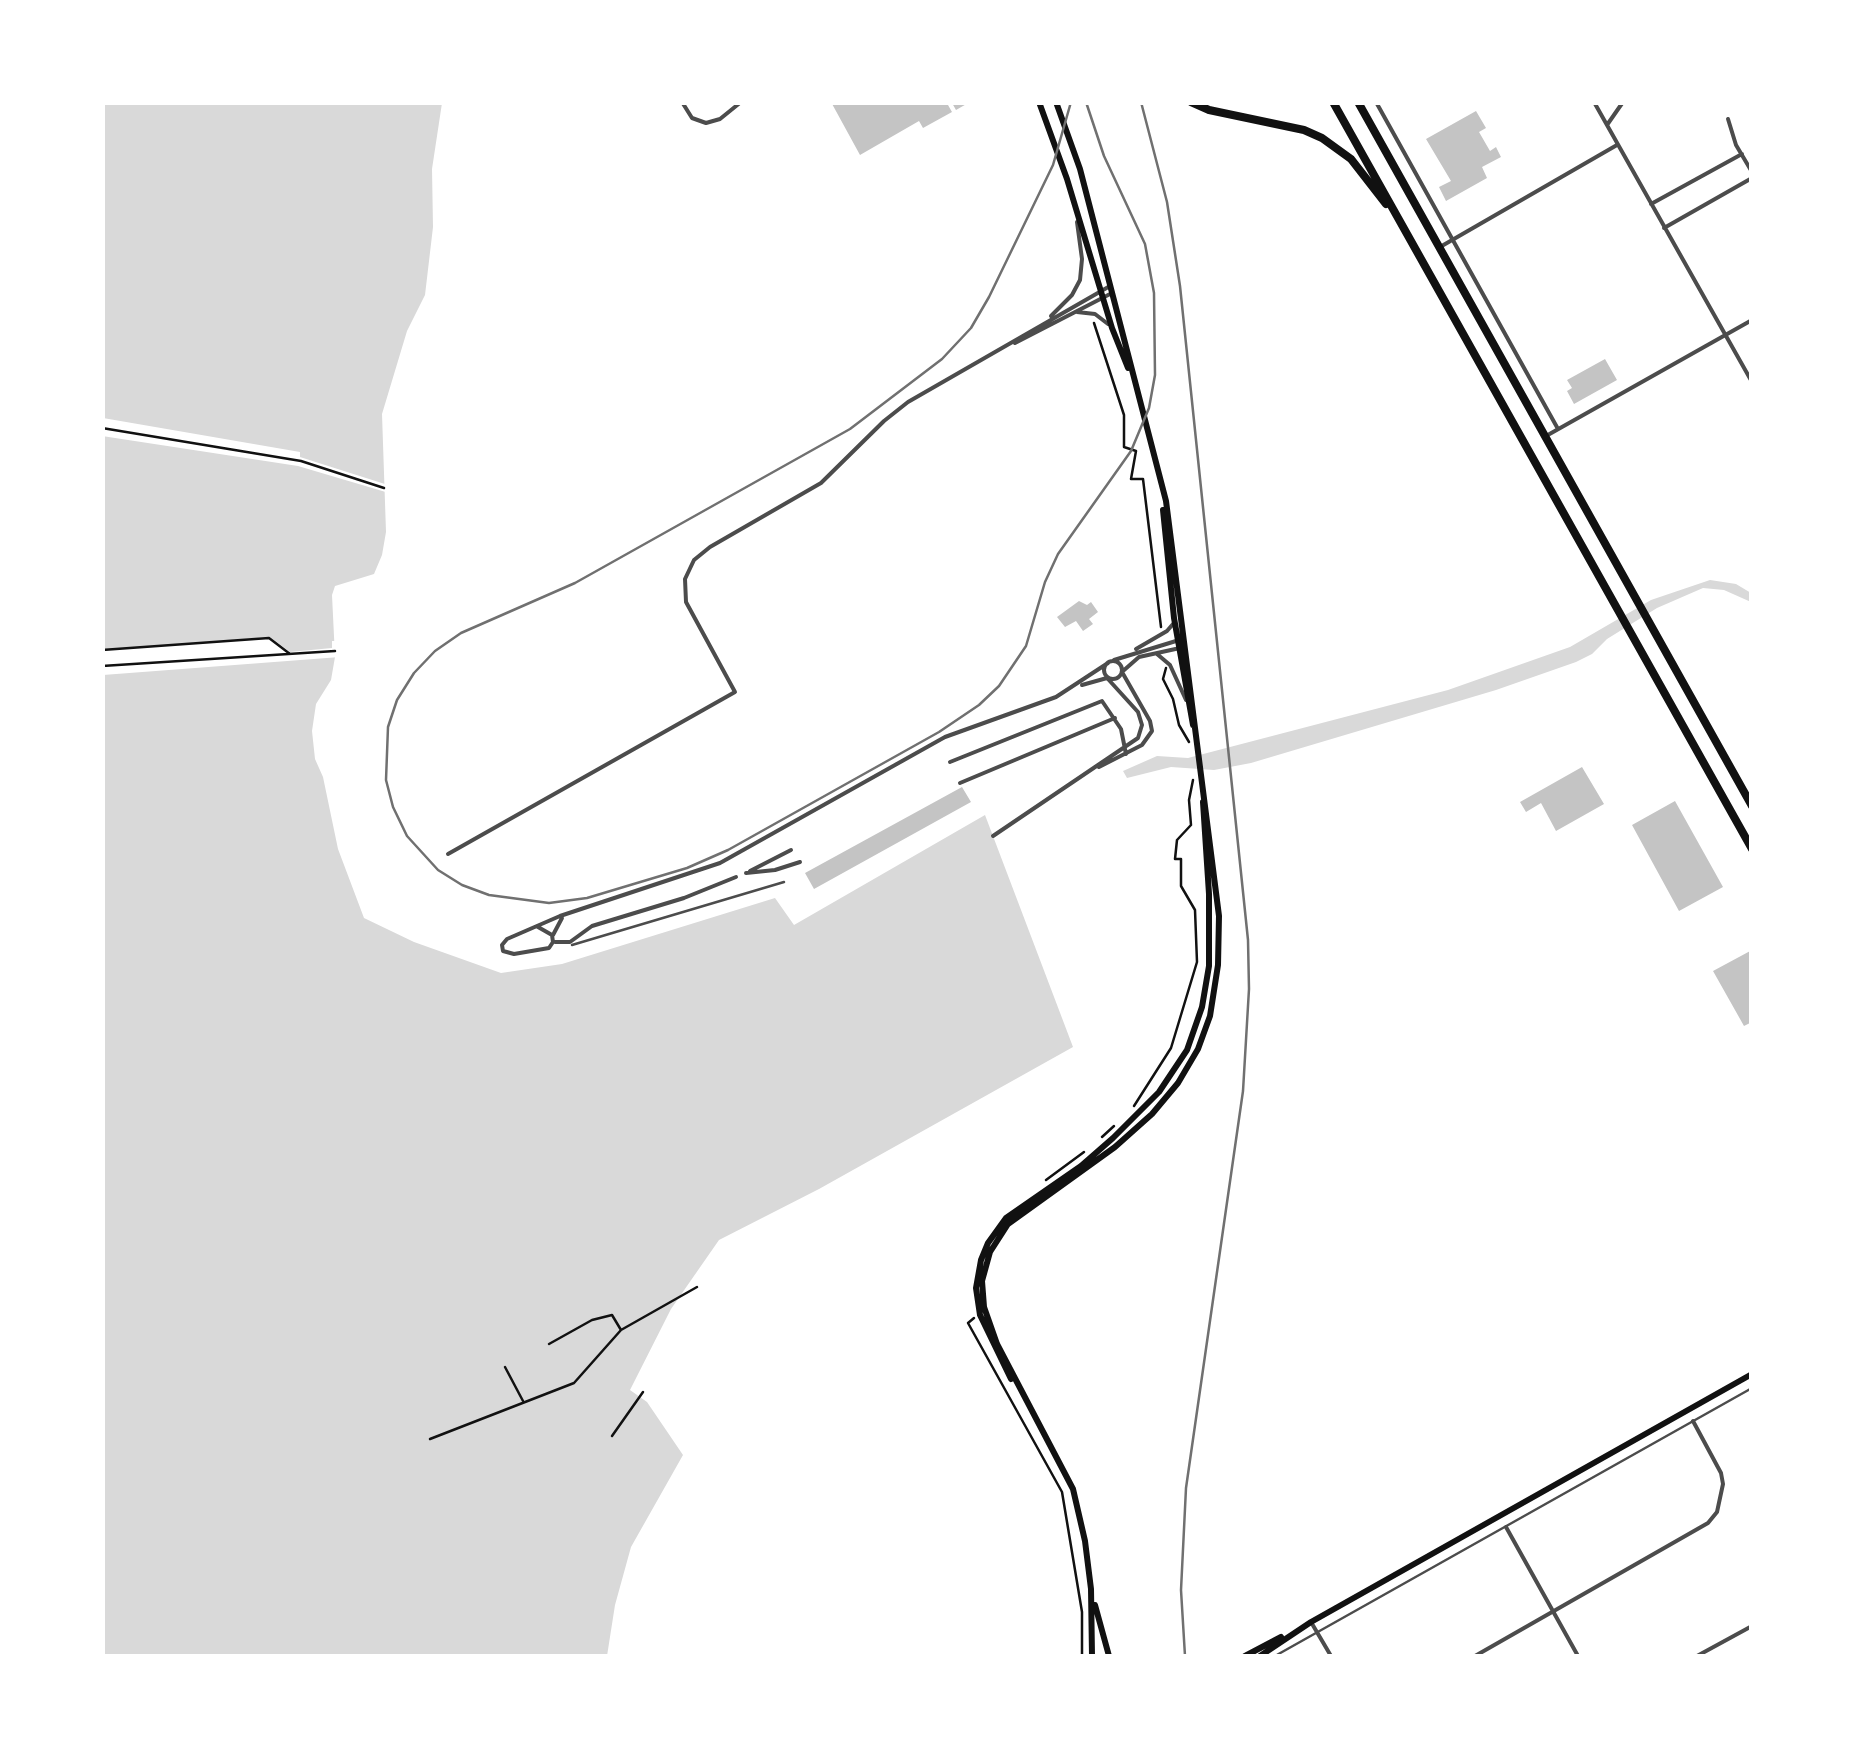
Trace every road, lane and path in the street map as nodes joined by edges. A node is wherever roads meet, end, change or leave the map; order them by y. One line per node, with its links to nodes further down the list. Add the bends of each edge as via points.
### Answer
1 (682, 102): 2 (street, via 692,118 706,123)
2 (742, 102)
3 (1039, 102): 16 (main road)
4 (1191, 102): 18 (highway, via 1304,130 1330,144 1359,168)
5 (1333, 102): 18 (highway)
6 (1358, 102): 21 (highway)
7 (1376, 102): 20 (street)
8 (1594, 102): 12 (street)
9 (1623, 102): 12 (street)
10 (1057, 106): 23 (main road)
11 (1728, 119): 14 (street)
12 (1607, 125): 13 (street)
13 (1618, 145): 17 (street); 20 (street)
14 (1742, 154): 15 (street); 17 (street)
15 (1752, 175): 19 (street)
16 (1072, 198): 24 (main road); 28 (street, via 1080,280)
17 (1651, 204): 19 (street)
18 (1401, 223): 22 (highway)
19 (1664, 228): 30 (street)
20 (1451, 240): 21 (street); 34 (street)
21 (1438, 248): 22 (highway); 35 (highway)
22 (1420, 258): 61 (highway)
23 (1111, 290): 24 (street); 32 (main road)
24 (1101, 294): 25 (street); 28 (street); 29 (main road)
25 (1074, 312): 26 (street); 28 (street)
26 (1090, 313): 29 (street); 39 (path, via 1120,398 1124,447 1136,452 1131,479 1143,479)
27 (1752, 320): 30 (street)
28 (1044, 325): 63 (street, via 908,402 821,483 704,551 687,572 686,602 736,692)
29 (1112, 328): 32 (main road)
30 (1725, 334): 31 (street); 34 (street)
31 (1752, 382)
32 (1139, 397): 36 (main road)
33 (102, 428): 37 (path, via 301,460)
34 (1558, 429): 35 (street)
35 (1546, 436): 59 (highway)
36 (1158, 469): 38 (main road); 40 (main road)
37 (384, 488)
38 (1174, 618): 39 (street); 40 (main road)
39 (1164, 633): 44 (street)
40 (1180, 645): 44 (street); 45 (street); 47 (path); 52 (main road); 54 (main road)
41 (102, 650): 43 (path, via 268,638)
42 (335, 652): 43 (path)
43 (290, 654): 48 (path)
44 (1128, 654): 46 (street)
45 (1156, 654): 47 (street); 49 (street)
46 (1111, 662): 49 (street); 50 (street, via 1104,671); 51 (street)
47 (1170, 665): 52 (street); 54 (path, via 1163,679 1178,724)
48 (102, 666)
49 (1122, 671): 50 (street); 55 (street, via 1152,729 1145,743)
50 (1108, 678): 51 (street); 55 (street, via 1142,722)
51 (1073, 688): 67 (street, via 945,737 710,868)
52 (1186, 700): 54 (main road)
53 (1115, 718): 55 (street); 56 (street, via 1102,701); 58 (street)
54 (1195, 745): 57 (main road)
55 (1126, 750): 60 (street)
56 (950, 762)
57 (1197, 772): 71 (main road, via 1209,955); 72 (main road, via 1219,940 1213,1002); 74 (path, via 1191,824 1177,840 1175,859 1195,910 1196,962 1171,1048)
58 (960, 783)
59 (1752, 806)
60 (993, 836)
61 (1752, 849)
62 (791, 850): 64 (street, via 746,873)
63 (448, 854)
64 (800, 862)
65 (736, 877): 69 (street, via 592,926 568,943)
66 (784, 882): 70 (lane)
67 (570, 912): 68 (street); 69 (street)
68 (538, 927): 69 (street); 69 (street, via 507,939 503,951 547,949)
69 (553, 938)
70 (572, 945)
71 (1189, 1046): 72 (main road); 73 (main road)
72 (1198, 1049): 73 (main road)
73 (1188, 1058): 92 (main road, via 1138,1115 1014,1211 988,1243 976,1282 992,1347 1073,1489)
74 (1128, 1112)
75 (1118, 1122): 76 (path)
76 (1098, 1140)
77 (1086, 1151): 78 (path)
78 (1040, 1185)
79 (696, 1287): 81 (path)
80 (972, 1309): 98 (path, via 968,1323 1062,1492 1082,1612)
81 (620, 1330): 82 (path, via 612,1315); 87 (path, via 574,1382)
82 (549, 1344)
83 (505, 1366): 87 (path)
84 (1752, 1374): 94 (main road)
85 (1752, 1388): 88 (lane)
86 (643, 1392): 89 (path)
87 (524, 1402): 90 (path)
88 (1693, 1422): 91 (lane); 93 (street, via 1721,1474 1717,1512 1698,1531)
89 (612, 1436)
90 (430, 1439)
91 (1506, 1527): 93 (street); 96 (lane)
92 (1091, 1590): 99 (main road); 100 (main road)
93 (1553, 1612): 105 (street); 106 (street)
94 (1311, 1622): 96 (street); 97 (main road)
95 (1752, 1626): 107 (street)
96 (1317, 1632): 103 (lane); 104 (street)
97 (1286, 1636): 101 (main road); 102 (main road)
98 (1082, 1656)
99 (1092, 1656)
100 (1109, 1656)
101 (1245, 1656)
102 (1260, 1656)
103 (1275, 1656)
104 (1331, 1656)
105 (1475, 1656)
106 (1578, 1656)
107 (1698, 1656)

